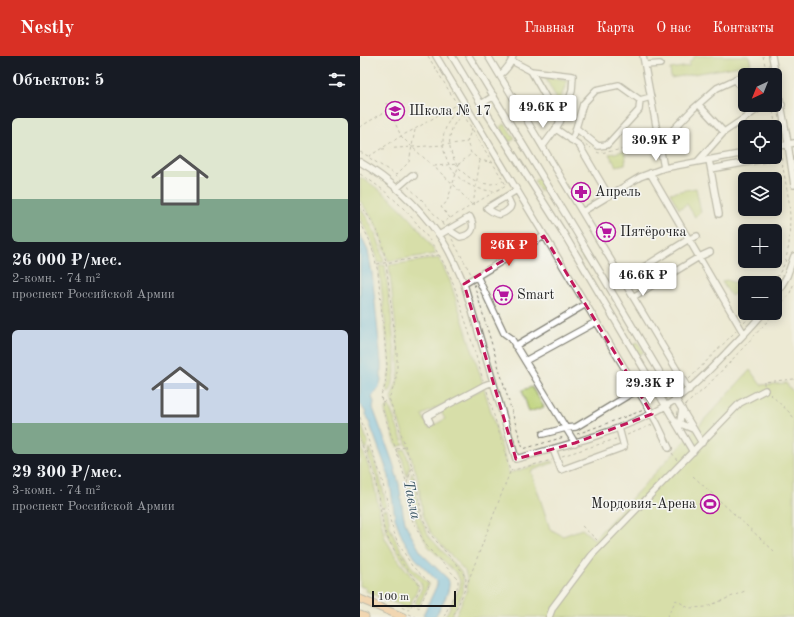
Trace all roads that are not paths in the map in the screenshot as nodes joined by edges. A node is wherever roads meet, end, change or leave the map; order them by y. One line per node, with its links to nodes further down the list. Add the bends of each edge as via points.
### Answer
1 (436, 56): 42 (street)
2 (452, 56): 19 (street)
3 (469, 56): 16 (street)
4 (488, 56): 12 (street)
5 (643, 56): 9 (street)
6 (772, 56): 10 (street)
7 (512, 58): 11 (street); 12 (street, via 506,70)
8 (660, 64): 9 (street)
9 (645, 65): 17 (street)
10 (774, 68)
11 (531, 71): 23 (street); 23 (street, via 573,76 572,91)
12 (500, 75): 30 (street)
13 (738, 78): 14 (street)
14 (735, 79): 15 (street); 20 (street, via 716,88)
15 (738, 84)
16 (494, 96): 19 (street); 70 (street)
17 (651, 97): 18 (street); 27 (street)
18 (640, 100): 24 (street, via 619,85 596,90 583,104); 24 (street, via 639,110 607,145 598,146)
19 (481, 104): 71 (street, via 564,234)
20 (698, 105): 26 (street); 27 (street, via 669,134)
21 (782, 105): 29 (street)
22 (748, 112): 26 (street)
23 (560, 122): 25 (street)
24 (576, 128): 28 (street)
25 (556, 129): 28 (street); 30 (street)
26 (724, 132): 33 (street)
27 (659, 139): 36 (street)
28 (571, 140): 44 (street, via 579,145)
29 (791, 143): 40 (street)
30 (543, 146): 45 (street)
31 (738, 154): 32 (street)
32 (709, 160): 33 (street); 37 (street)
33 (698, 161): 36 (street)
34 (360, 162): 41 (street)
35 (738, 164): 37 (street)
36 (664, 168): 38 (street)
37 (711, 169): 46 (street)
38 (650, 173): 44 (street); 51 (street)
39 (414, 176): 41 (street, via 412,174)
40 (794, 185)
41 (397, 188): 48 (street, via 420,210)
42 (517, 190): 43 (street); 49 (street)
43 (507, 196)
44 (608, 196): 45 (street)
45 (582, 212): 56 (street)
46 (719, 214)
47 (448, 230): 48 (street)
48 (439, 235): 57 (street)
49 (544, 236): 55 (street); 60 (street)
50 (697, 236): 51 (street)
51 (689, 239): 54 (street); 56 (street)
52 (710, 252): 54 (street)
53 (794, 256): 58 (street)
54 (699, 257): 59 (street); 63 (street)
55 (475, 277): 57 (street); 64 (street, via 504,333 511,338)
56 (623, 280): 59 (street)
57 (464, 284): 66 (street)
58 (782, 285)
59 (633, 298): 68 (street)
60 (586, 304): 62 (street); 64 (street)
61 (757, 320): 63 (street)
62 (596, 322): 65 (street); 67 (street)
63 (744, 334): 68 (street)
64 (515, 346): 65 (street)
65 (525, 362): 77 (street)
66 (493, 382): 74 (street, via 427,416); 84 (street, via 516,459)
67 (637, 390): 73 (street); 77 (street, via 576,427)
68 (689, 390): 70 (street)
69 (765, 390): 82 (street, via 740,403)
70 (676, 400): 71 (street); 72 (street)
71 (666, 406): 73 (street); 75 (street)
72 (681, 409): 75 (street); 76 (street)
73 (652, 414): 78 (street); 83 (street)
74 (430, 422)
75 (678, 424): 76 (street); 80 (street)
76 (691, 426): 80 (street); 82 (street)
77 (566, 428): 79 (street); 81 (street)
78 (620, 428): 81 (street); 84 (street, via 624,446 560,470)
79 (543, 434)
80 (686, 440): 85 (street)
81 (575, 443): 84 (street)
82 (702, 443): 85 (street)
83 (669, 448)
84 (553, 450)
85 (693, 452): 90 (street, via 592,555 553,607)
86 (360, 599): 88 (main road)
87 (360, 615): 89 (main road)
88 (405, 615)
89 (365, 617)
90 (549, 617)

